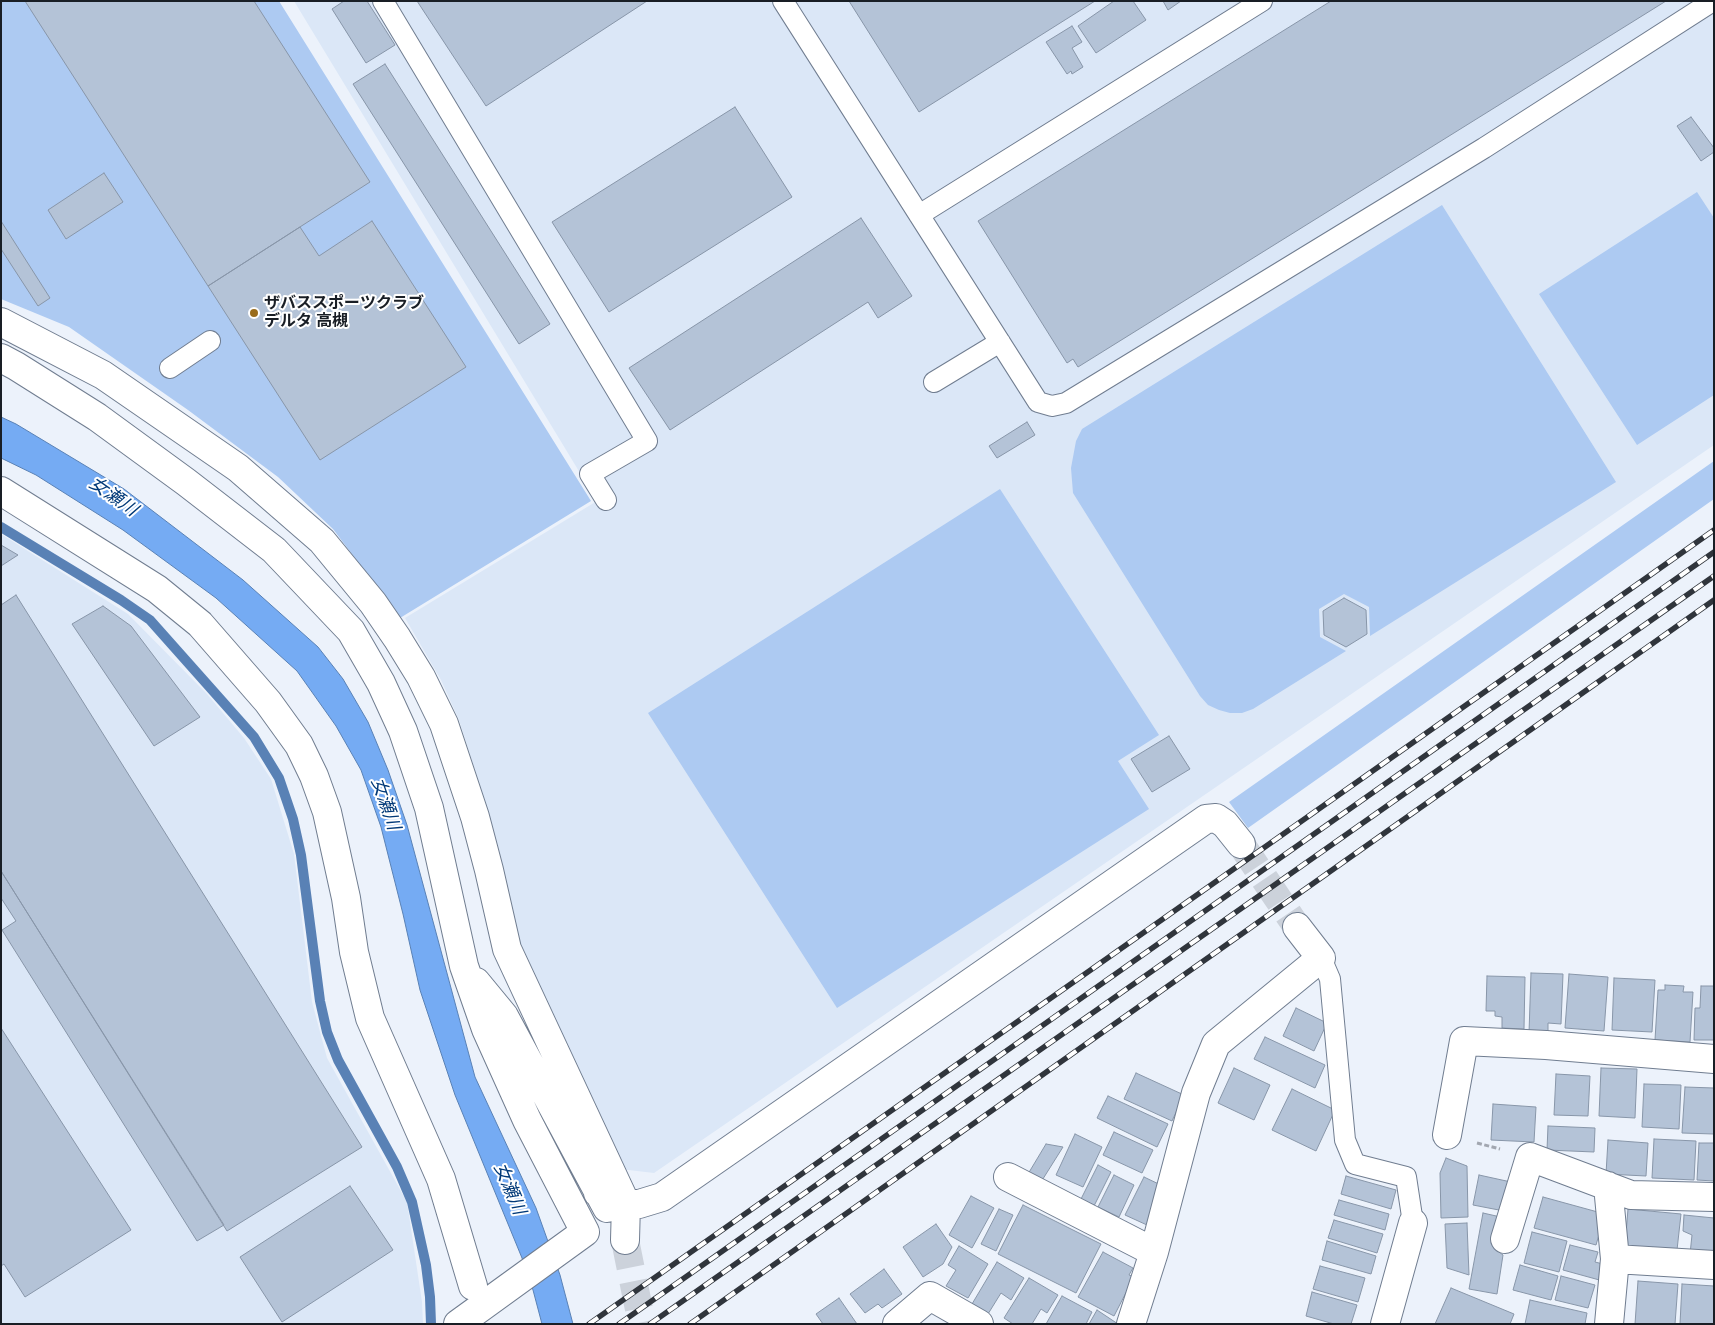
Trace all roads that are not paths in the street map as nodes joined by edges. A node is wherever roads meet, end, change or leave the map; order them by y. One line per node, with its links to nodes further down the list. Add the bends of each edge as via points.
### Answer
1 (383, 1): 13 (lane, via 647,441 590,474)
2 (783, 1): 5 (lane)
3 (1262, 1): 5 (lane)
4 (1713, 1): 8 (lane, via 1484,148 1066,404 1052,406 1038,402)
5 (919, 214): 8 (lane)
6 (1, 322): 24 (street, via 103,375 238,468 322,541 373,603 421,677 444,724 477,826 507,949)
7 (210, 341): 10 (lane)
8 (1000, 342): 11 (lane)
9 (1, 358): 17 (street, via 97,417 233,517 274,550 351,631 404,731 428,808)
10 (170, 368)
11 (934, 382)
12 (1, 491): 30 (street, via 157,589 200,624 268,702 299,745 328,812 370,1018 441,1179)
13 (606, 500)
14 (1241, 844): 24 (street, via 1225,824 1216,818 1206,819 662,1197 645,1203)
15 (1297, 927): 16 (street)
16 (1321, 958): 25 (lane, via 1330,979 1345,1140 1355,1164 1406,1177); 27 (street, via 1216,1044 1196,1093)
17 (464, 966): 22 (street, via 504,1016); 31 (street, via 486,1029 523,1112 585,1232)
18 (1714, 1059): 19 (street, via 1464,1041)
19 (1447, 1135)
20 (1008, 1177): 27 (street)
21 (1608, 1186): 23 (street, via 1631,1195); 26 (street, via 1530,1157); 28 (street)
22 (598, 1193): 24 (street); 24 (street, via 625,1240)
23 (1714, 1197)
24 (626, 1204)
25 (1413, 1223): 35 (street)
26 (1505, 1240)
27 (1154, 1252): 34 (street)
28 (1615, 1259): 29 (street); 36 (street)
29 (1714, 1265)
30 (473, 1286)
31 (458, 1324)
32 (896, 1324): 33 (street, via 930,1296)
33 (980, 1324)
34 (1131, 1324)
35 (1385, 1324)
36 (1609, 1324)

